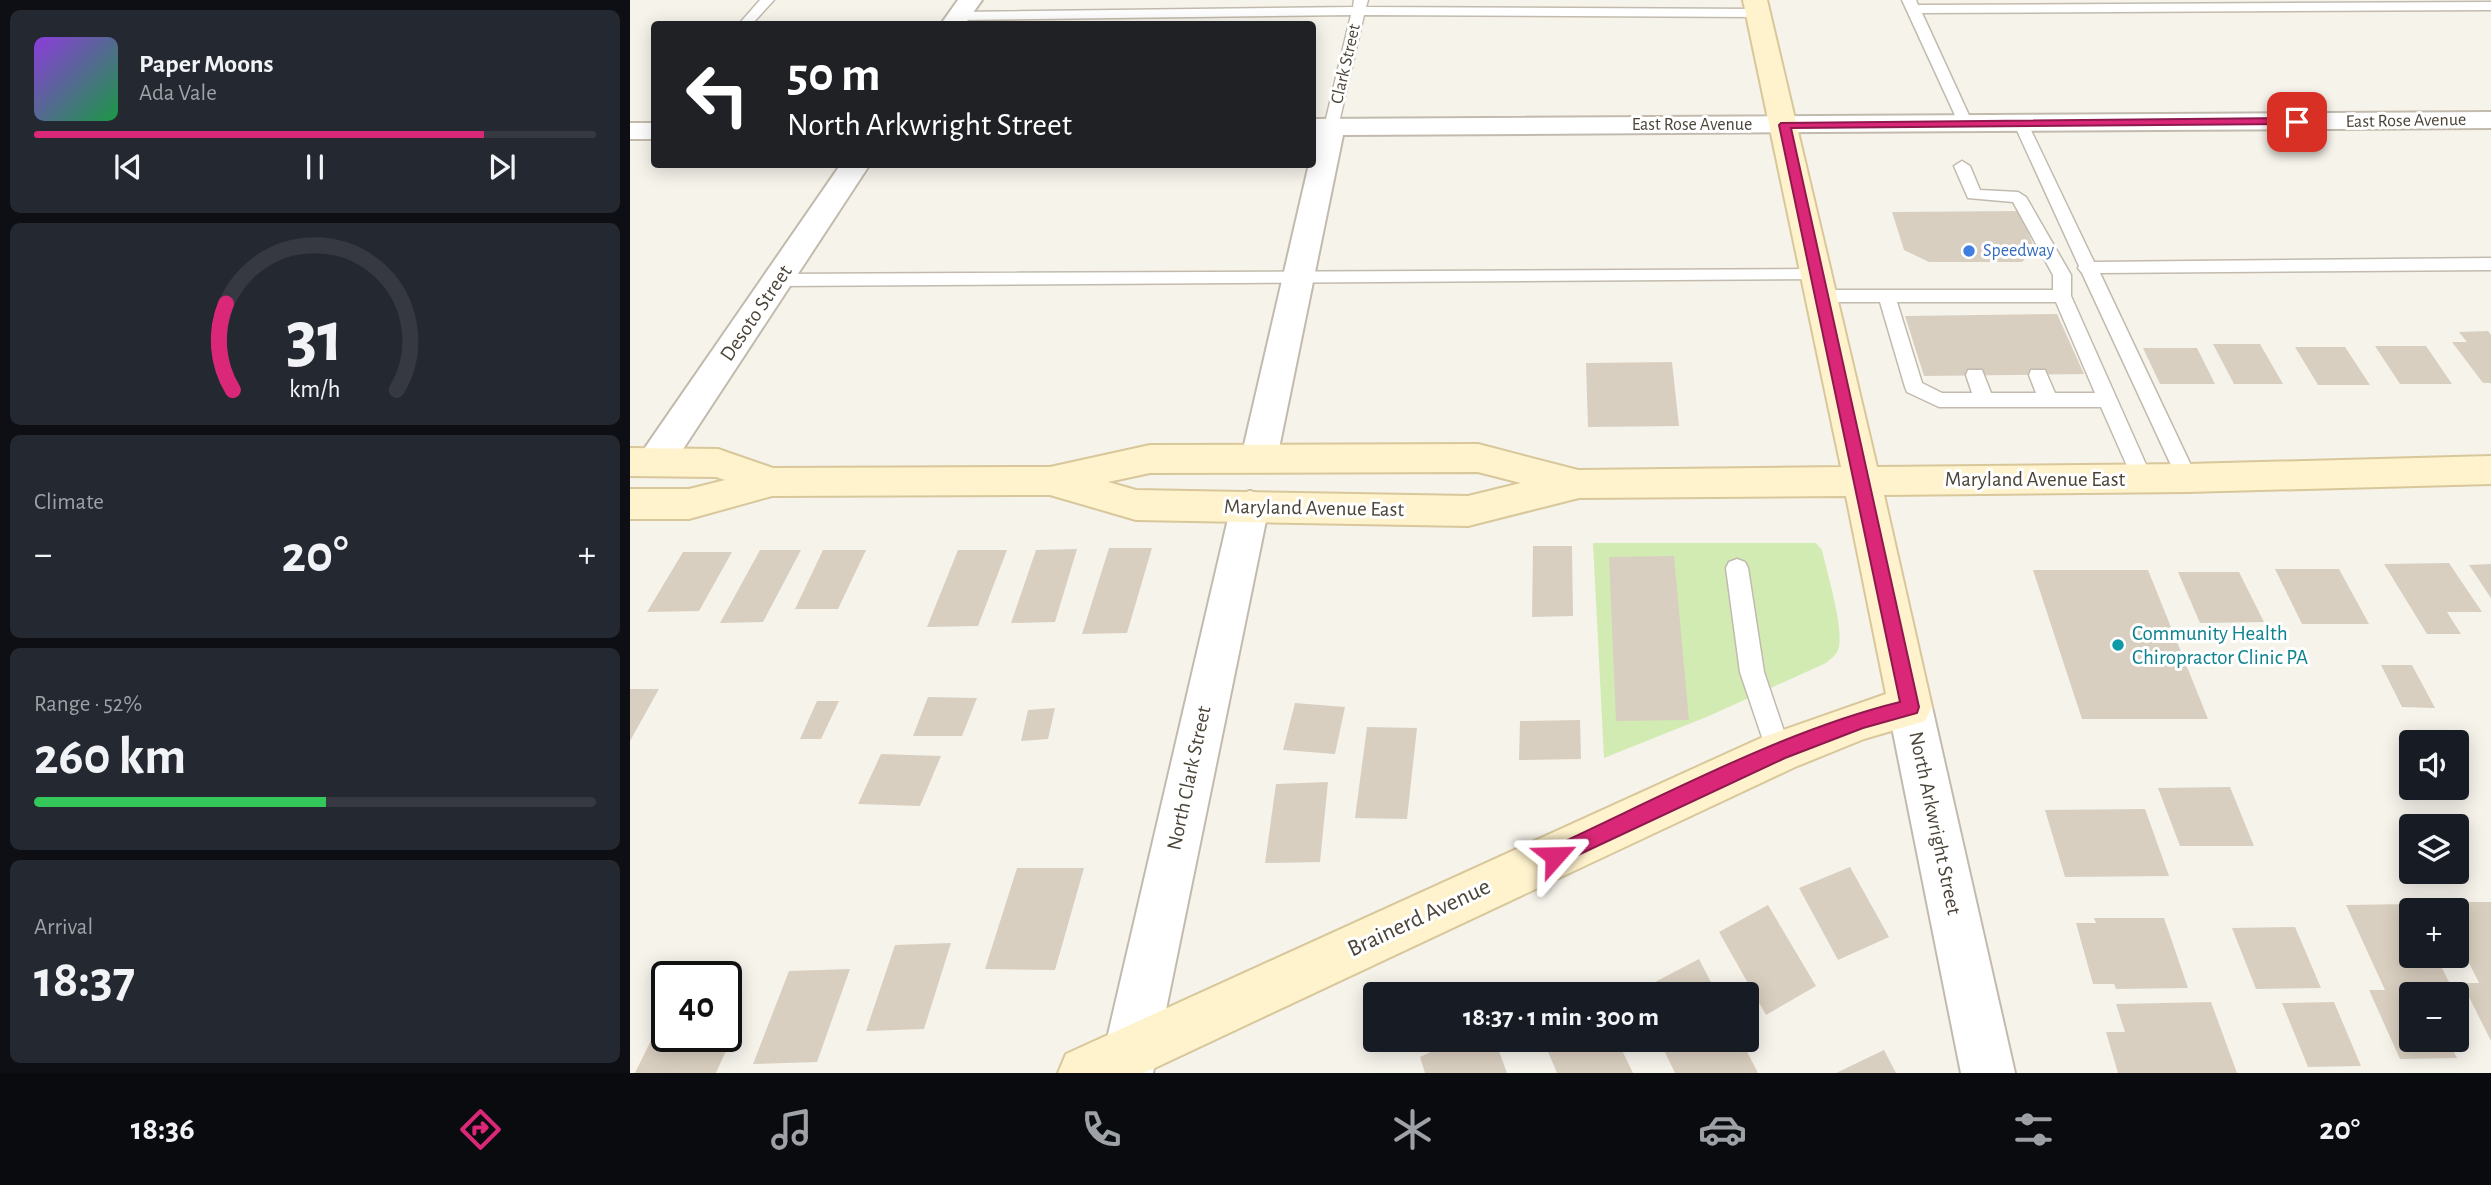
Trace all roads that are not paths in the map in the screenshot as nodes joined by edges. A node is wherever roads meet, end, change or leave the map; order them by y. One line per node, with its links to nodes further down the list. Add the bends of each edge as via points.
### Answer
1 (767, 0): 7 (lane)
2 (1911, 5): 5 (lane); 9 (lane)
3 (1360, 6): 4 (lane); 6 (lane); 12 (lane, Clark Street)
4 (1756, 6): 11 (main road, North Arkwright Street)
5 (2491, 6)
6 (961, 14)
7 (748, 21)
8 (2491, 120): 10 (street, East Rose Avenue)
9 (1966, 124): 10 (street, East Rose Avenue); 11 (street, East Rose Avenue)
10 (2021, 124): 18 (lane)
11 (1785, 125): 12 (street, East Rose Avenue); 21 (main road, North Arkwright Street)
12 (1322, 127): 13 (street)
13 (1316, 166)
14 (1962, 166): 25 (lane, via 1975,195 2018,197 2063,275)
15 (853, 168): 20 (street, Desoto Street)
16 (1316, 168): 19 (street)
17 (2491, 264): 18 (lane)
18 (2086, 268): 37 (lane)
19 (1299, 278): 20 (lane); 21 (lane); 33 (street)
20 (779, 280): 34 (street, Desoto Street)
21 (1820, 285): 22 (lane); 39 (main road, North Arkwright Street)
22 (1886, 296): 23 (lane); 30 (lane, via 1914,387 1939,400)
23 (1946, 296): 24 (lane); 27 (lane)
24 (2006, 296): 25 (lane); 26 (lane)
25 (2062, 296): 32 (lane)
26 (2014, 315)
27 (1954, 316)
28 (1975, 375): 30 (lane)
29 (2038, 375): 31 (lane)
30 (1984, 400): 31 (lane)
31 (2048, 400): 32 (lane)
32 (2108, 400): 36 (lane)
33 (1259, 458): 38 (main road, Maryland Avenue East, via 1150,459); 41 (main road, Maryland Avenue East, via 1478,458)
34 (643, 462): 40 (main road, Maryland Avenue East, via 718,463)
35 (2491, 470): 37 (main road, Maryland Avenue East)
36 (2142, 478): 37 (main road, Maryland Avenue East); 39 (main road, Maryland Avenue East)
37 (2187, 478)
38 (1050, 481): 40 (main road, Maryland Avenue East); 43 (main road, Maryland Avenue East, via 1136,505)
39 (1861, 481): 41 (main road, Maryland Avenue East); 45 (main road, North Arkwright Street)
40 (772, 482): 42 (main road, Maryland Avenue East, via 689,504)
41 (1579, 484): 43 (main road, Maryland Avenue East, via 1468,511)
42 (630, 504)
43 (1250, 506): 47 (street, North Clark Street)
44 (1737, 568): 46 (lane, via 1752,672)
45 (1910, 707): 46 (main road, Brainerd Avenue); 49 (street, North Arkwright Street)
46 (1779, 752): 47 (main road, Brainerd Avenue)
47 (1129, 1062): 48 (main road, Brainerd Avenue)
48 (1085, 1073)
49 (1988, 1073)

